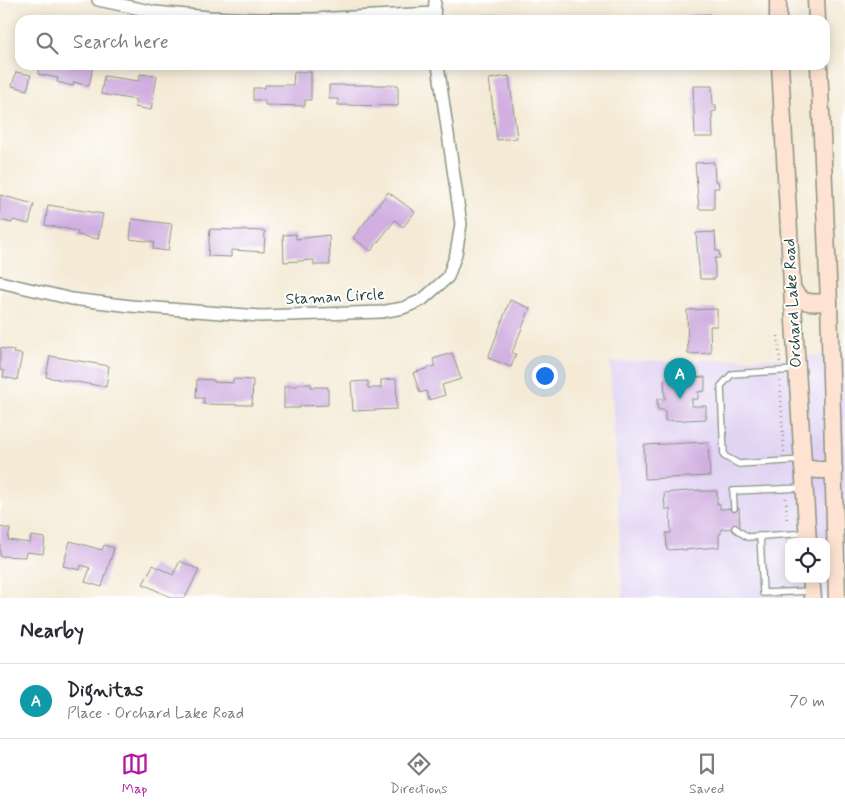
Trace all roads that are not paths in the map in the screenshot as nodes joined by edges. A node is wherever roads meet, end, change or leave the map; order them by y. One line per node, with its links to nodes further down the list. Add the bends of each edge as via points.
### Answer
1 (98, 0): 5 (street)
2 (435, 0): 6 (street)
3 (778, 0): 7 (main road)
4 (816, 0): 8 (main road)
5 (187, 15)
6 (434, 15)
7 (778, 15)
8 (817, 15)
9 (439, 70): 12 (street, Staman Circle, via 461,224 448,276 422,300 381,312 260,316 131,306 72,298)
10 (780, 70): 13 (main road, Orchard Lake Road)
11 (819, 70): 14 (main road, Orchard Lake Road)
12 (0, 282)
13 (792, 288): 14 (main road, via 801,300 808,303); 15 (main road, Orchard Lake Road)
14 (829, 302): 16 (main road, Orchard Lake Road)
15 (797, 370): 17 (main road, Orchard Lake Road); 17 (lane, via 732,374 722,386 724,456 739,464)
16 (835, 461): 17 (main road, via 818,470); 24 (main road, Orchard Lake Road)
17 (803, 464): 18 (main road, Orchard Lake Road)
18 (804, 488): 19 (lane, via 734,492); 22 (main road, Orchard Lake Road)
19 (734, 508)
20 (735, 528): 21 (lane, via 747,537)
21 (760, 536): 22 (lane); 23 (lane, via 763,593)
22 (808, 537)
23 (812, 589)
24 (837, 598)

